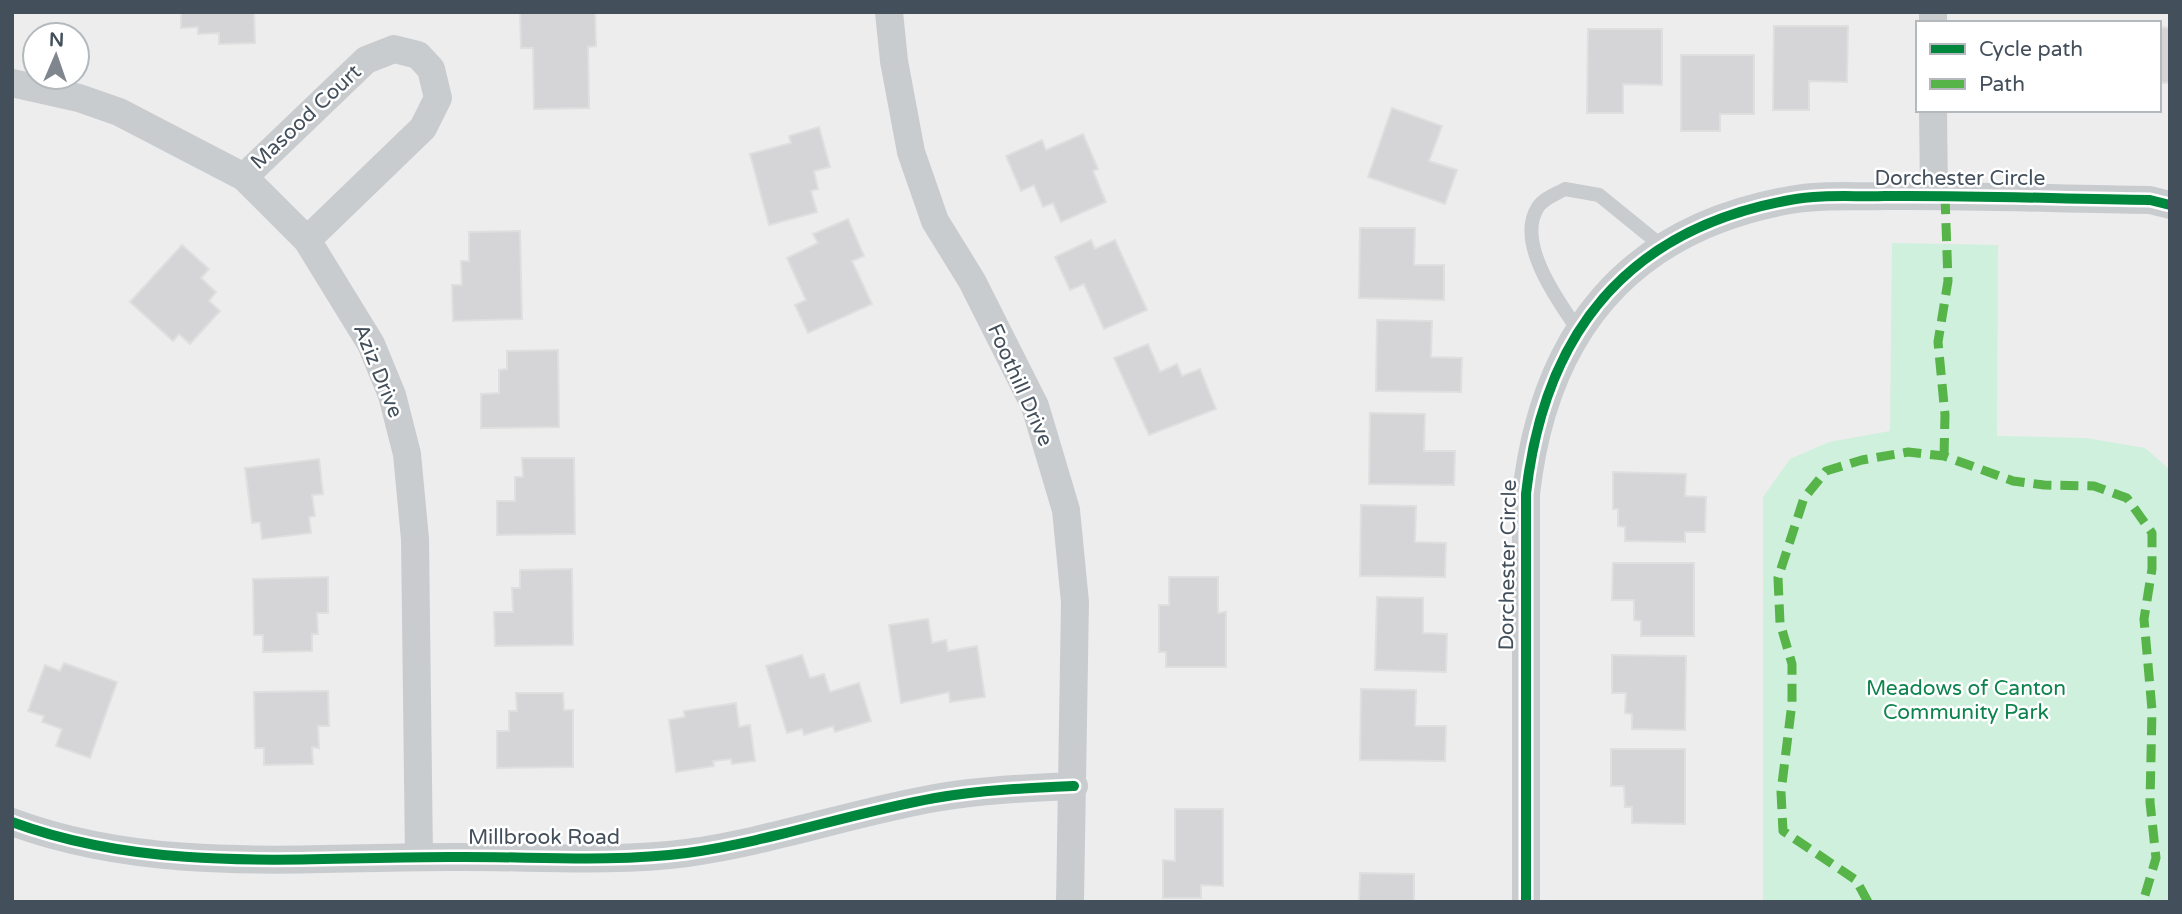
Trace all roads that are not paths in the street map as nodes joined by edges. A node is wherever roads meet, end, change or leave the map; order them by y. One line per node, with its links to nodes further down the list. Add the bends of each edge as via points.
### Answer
1 (889, 12): 10 (street, Foothill Drive, via 911,152 935,221 972,281 1035,406 1066,510 1074,602)
2 (12, 83): 4 (street, Aziz Drive, via 118,112)
3 (1933, 112): 5 (street)
4 (244, 177): 7 (street, Aziz Drive); 7 (street, Masood Court, via 366,60 394,50 418,55 431,69 438,98 423,128)
5 (1934, 196): 6 (street, Dorchester Circle, via 2150,200); 8 (street, Dorchester Circle, via 1792,199 1732,213 1689,230)
6 (2170, 205)
7 (307, 240): 12 (street, Aziz Drive, via 371,344 392,395 407,454 415,539)
8 (1663, 247): 9 (street, Dorchester Circle, via 1621,279); 9 (lane, via 1599,195 1565,189 1538,208 1532,246)
9 (1578, 330): 14 (street, Dorchester Circle, via 1543,412 1526,494)
10 (1074, 786): 12 (street, Millbrook Road, via 935,798 776,838 687,853); 13 (street, Foothill Drive)
11 (12, 822): 12 (street, Millbrook Road, via 94,847 148,855)
12 (419, 857)
13 (1070, 902)
14 (1527, 902)

